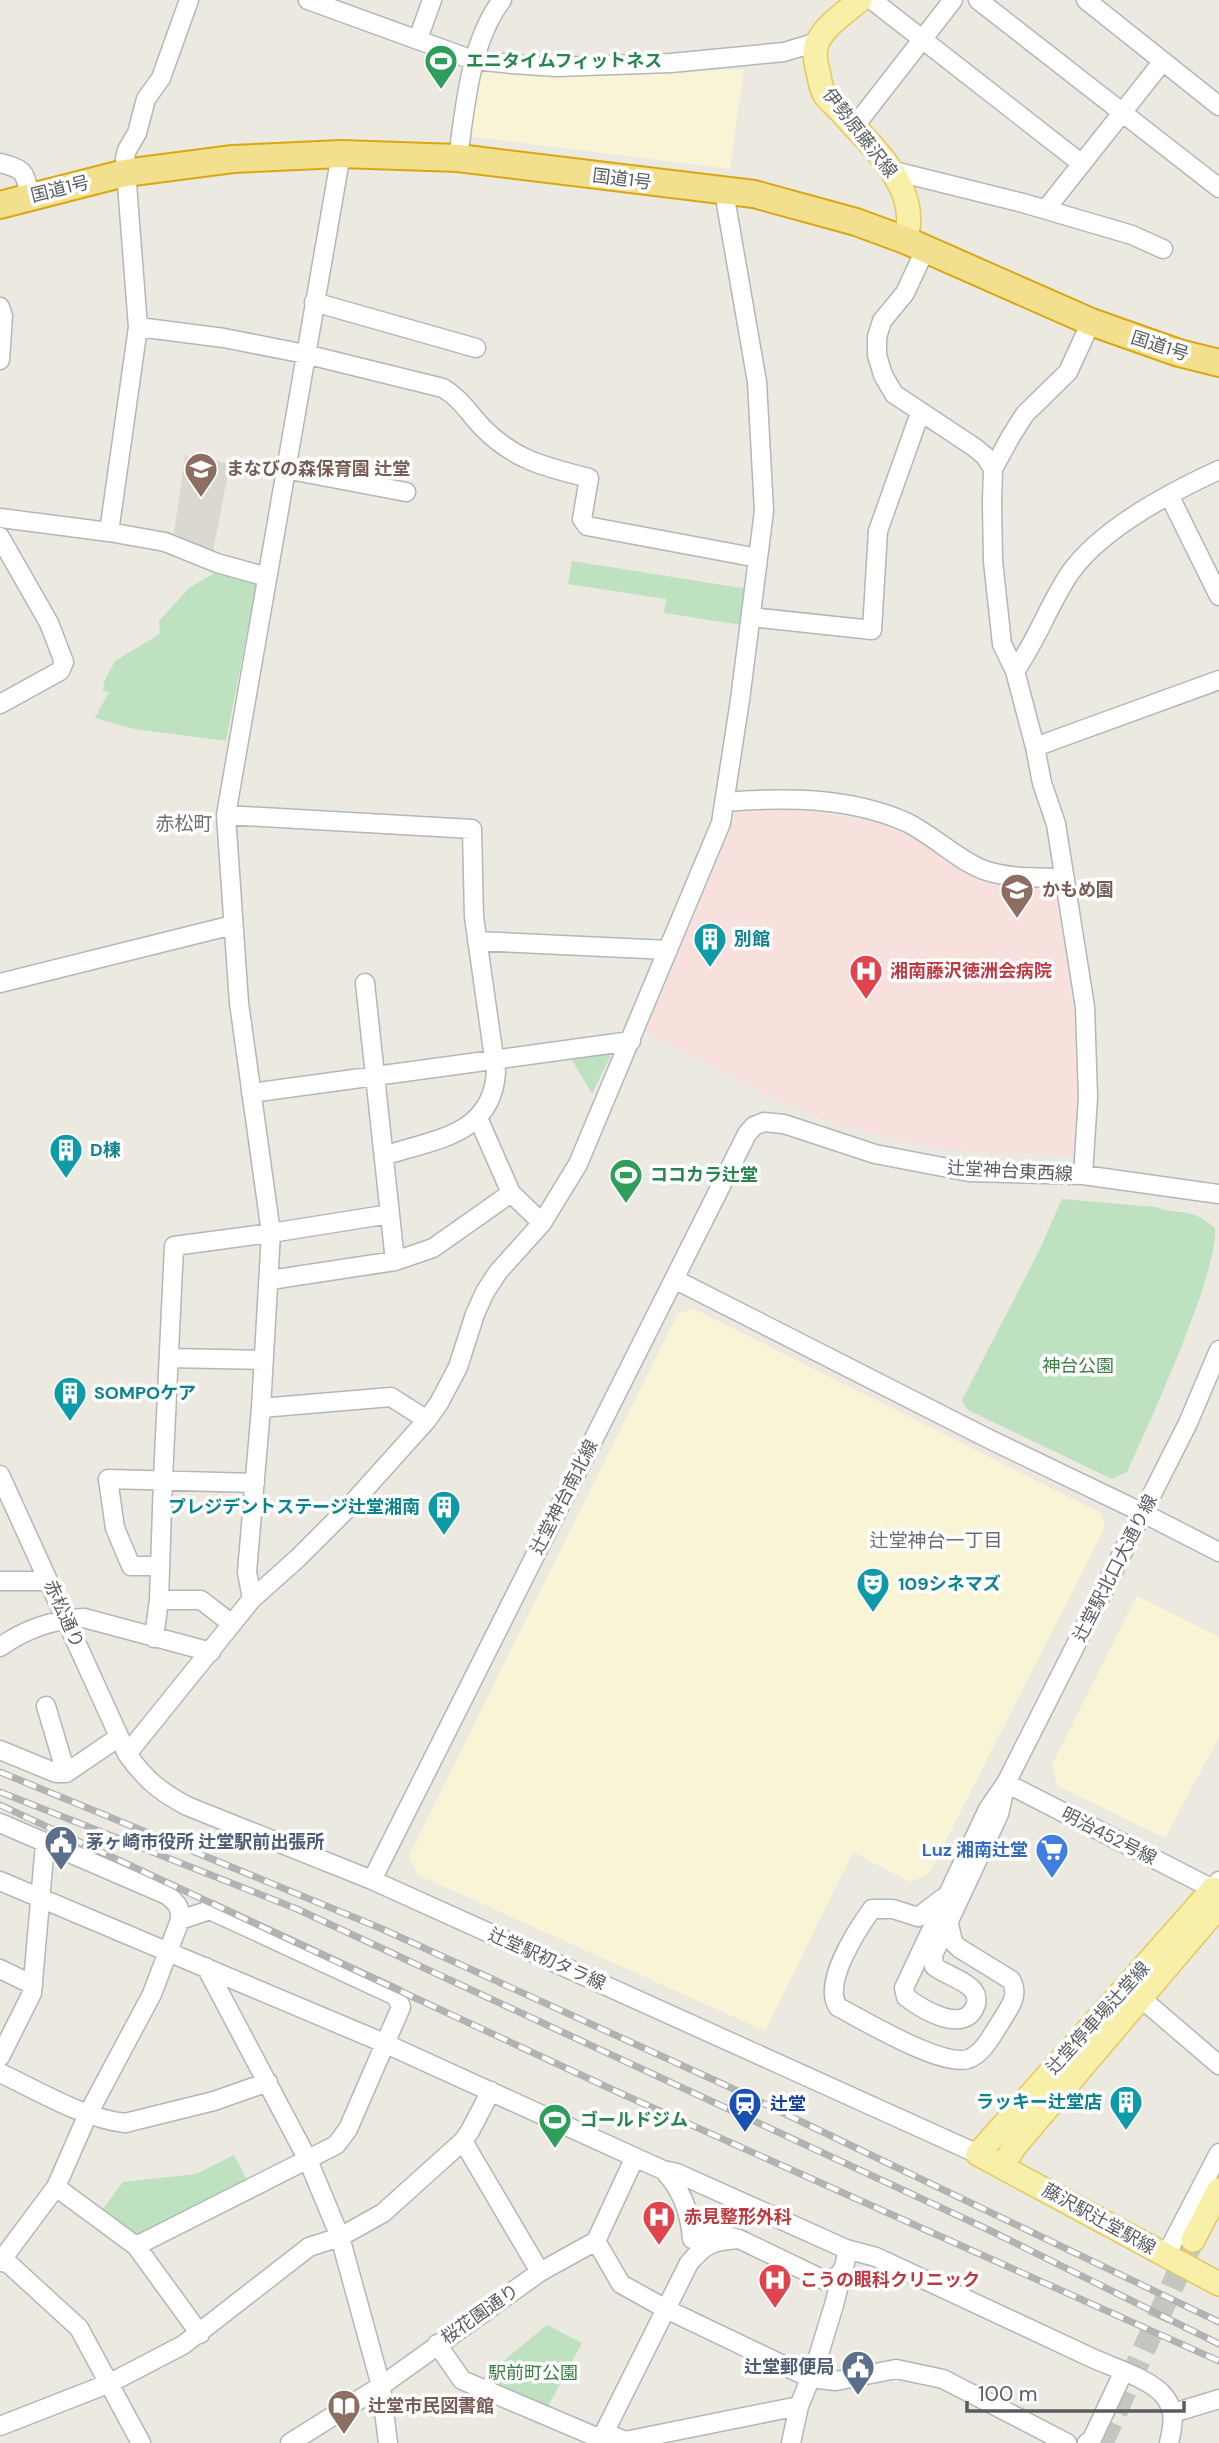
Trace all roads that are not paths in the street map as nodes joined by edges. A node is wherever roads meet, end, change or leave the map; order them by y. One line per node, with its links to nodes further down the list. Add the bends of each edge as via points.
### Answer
1 (189, 0): 23 (street, via 161,78 146,99 127,150)
2 (308, 0): 10 (street)
3 (432, 0): 10 (street)
4 (502, 0): 13 (street)
5 (860, 0): 12 (main road)
6 (873, 0): 11 (street)
7 (953, 0): 11 (street)
8 (978, 0): 16 (street)
9 (1096, 3): 14 (street)
10 (418, 39): 13 (street)
11 (922, 39): 17 (street); 21 (street)
12 (817, 42): 13 (street, via 784,52 671,63 555,67); 17 (main road, 伊勢原藤沢線, via 824,93)
13 (473, 60): 19 (street)
14 (1163, 61): 15 (street); 16 (street)
15 (1219, 106)
16 (1123, 113): 21 (street); 24 (street)
17 (854, 127): 22 (main road, 伊勢原藤沢線)
18 (341, 154): 19 (highway, 国道1号); 23 (highway, 国道1号, via 233,159); 31 (street)
19 (458, 158): 25 (highway, 国道1号)
20 (0, 163): 26 (street, via 24,172)
21 (1082, 164): 28 (street)
22 (894, 171): 28 (street); 29 (main road, 伊勢原藤沢線)
23 (125, 173): 26 (highway, 国道1号); 34 (street)
24 (1219, 188)
25 (724, 192): 29 (highway, 国道1号, via 803,206); 48 (street, via 757,382 764,511)
26 (30, 196): 27 (highway, 国道1号)
27 (0, 205)
28 (1046, 209): 30 (street)
29 (915, 245): 33 (highway, 国道1号); 39 (street, via 905,293 883,321 877,355 894,394)
30 (1163, 249)
31 (314, 302): 35 (street); 36 (street)
32 (0, 307): 37 (street)
33 (1091, 322): 38 (highway, 国道1号); 41 (street, via 1068,372 1025,414)
34 (138, 327): 36 (street); 46 (street)
35 (476, 348)
36 (305, 354): 40 (street); 48 (street, via 443,388 518,456 589,478 582,519 587,526)
37 (0, 360)
38 (1219, 363)
39 (920, 413): 41 (street, via 980,451); 51 (street, via 878,531 872,630)
40 (285, 469): 43 (street); 49 (street)
41 (993, 469): 52 (street, via 998,619 1002,644)
42 (1219, 470): 44 (street)
43 (407, 492)
44 (1168, 495): 50 (street); 52 (street, via 1083,557)
45 (0, 518): 46 (street)
46 (109, 532): 49 (street, via 165,542)
47 (0, 537): 54 (street, via 49,623 64,662 60,671)
48 (758, 558): 51 (street)
49 (267, 577): 57 (street)
50 (1219, 596)
51 (751, 617): 56 (street)
52 (1015, 671): 55 (street)
53 (1219, 680): 55 (street)
54 (0, 704)
55 (1035, 747): 58 (street)
56 (726, 802): 58 (street, via 782,799 852,805 905,822 983,870); 61 (street)
57 (226, 815): 59 (street); 60 (street, via 472,829)
58 (1065, 878): 71 (street, via 1087,1038)
59 (233, 925): 63 (street); 67 (street)
60 (477, 941): 61 (street); 65 (street)
61 (668, 950): 64 (street)
62 (365, 983): 66 (street)
63 (0, 984)
64 (631, 1041): 65 (street); 75 (street, via 578,1164)
65 (493, 1059): 66 (street); 68 (street, via 495,1086 489,1105)
66 (375, 1075): 67 (street); 70 (street)
67 (251, 1093): 76 (street)
68 (478, 1118): 70 (street, via 469,1127); 72 (street)
69 (764, 1122): 71 (street, 辻堂神台東西線, via 784,1124 875,1154 957,1170); 78 (street, 辻堂神台南北線, via 747,1134)
70 (384, 1156): 74 (street)
71 (1083, 1175): 73 (street, 辻堂神台東西線)
72 (511, 1193): 75 (street); 77 (street, via 433,1248)
73 (1219, 1194)
74 (390, 1214): 76 (street); 77 (street)
75 (542, 1223): 84 (street, via 485,1292 457,1367)
76 (271, 1233): 79 (street); 81 (street, via 174,1246)
77 (395, 1261): 79 (street)
78 (674, 1279): 88 (street); 109 (street, 辻堂神台南北線)
79 (270, 1280): 82 (street)
80 (1219, 1350): 88 (street, 辻堂駅北口大通り線)
81 (169, 1358): 82 (street); 86 (street)
82 (264, 1360): 83 (street)
83 (261, 1408): 84 (street, via 391,1397); 87 (street)
84 (427, 1420): 93 (street, via 348,1508)
85 (0, 1475): 92 (street, 赤松通り)
86 (163, 1479): 87 (street); 90 (street); 90 (street, via 108,1479 115,1528 131,1566)
87 (255, 1483): 93 (street, via 247,1572)
88 (1143, 1513): 89 (street); 106 (street, 辻堂駅北口大通り線)
89 (1219, 1552)
90 (160, 1566): 94 (street)
91 (0, 1581): 92 (street)
92 (48, 1581): 95 (street, 赤松通り)
93 (252, 1599): 96 (street)
94 (159, 1600): 96 (street, via 201,1600); 98 (street)
95 (66, 1619): 97 (street); 98 (street, via 84,1618); 102 (street, 赤松通り)
96 (232, 1624): 100 (street)
97 (8, 1633): 99 (street)
98 (154, 1637): 100 (street)
99 (0, 1647)
100 (211, 1652): 104 (street)
101 (46, 1706): 105 (street)
102 (119, 1737): 104 (street, 赤松通り); 105 (street)
103 (0, 1750): 105 (street)
104 (127, 1754): 109 (street, 辻堂駅初タラ線, via 144,1777 187,1806)
105 (66, 1773)
106 (1006, 1783): 111 (street, 明治452号線); 112 (street); 115 (street, via 999,1814)
107 (0, 1823): 108 (street)
108 (45, 1844): 113 (street); 114 (street, via 167,1895 181,1910)
109 (372, 1880): 130 (street, 辻堂駅初タラ線)
110 (0, 1881): 113 (street)
111 (1217, 1892): 120 (main road, 辻堂停車場辻堂線); 130 (main road, 辻堂停車場辻堂線)
112 (946, 1896): 115 (street, via 904,1987 906,1997 917,2005 956,2021 972,2013 977,2001 969,1986 934,1966 933,1955); 115 (street, via 918,1917 893,1909 872,1909 838,1971 834,2001 838,2007 928,2053 967,2059 978,2053 1015,1998 1016,1987 959,1948)
113 (39, 1897): 116 (street); 119 (street)
114 (180, 1920): 116 (street); 121 (street, via 210,1910 396,1996 401,2007)
115 (949, 1924)
116 (169, 1952): 117 (street); 127 (street, via 152,1994)
117 (206, 1967): 121 (street); 125 (street)
118 (0, 1969): 119 (street)
119 (33, 1985): 122 (street)
120 (1142, 1999): 123 (street); 133 (main road, 辻堂停車場辻堂線)
121 (384, 2043): 126 (street); 132 (street, via 342,2139)
122 (0, 2057)
123 (1219, 2065)
124 (0, 2073): 127 (street)
125 (268, 2082): 127 (street, via 125,2123); 132 (street)
126 (491, 2091): 128 (street); 131 (street)
127 (88, 2114): 136 (street)
128 (463, 2141): 139 (street, via 383,2213); 148 (street)
129 (1219, 2153): 145 (street)
130 (978, 2154): 133 (main road, 藤沢駅辻堂駅線)
131 (635, 2157): 134 (street); 141 (street)
132 (309, 2160): 139 (street); 143 (street)
133 (1002, 2166): 145 (main road, 藤沢駅辻堂駅線)
134 (663, 2170): 135 (street); 138 (street, via 681,2192)
135 (703, 2185): 138 (street); 144 (street)
136 (56, 2187): 143 (street); 146 (street)
137 (1219, 2190): 142 (main road)
138 (689, 2221): 140 (street); 147 (street)
139 (340, 2237): 152 (street, via 294,2257); 157 (street)
140 (739, 2239): 147 (street, via 711,2243); 150 (street, via 824,2280)
141 (596, 2241): 148 (street, 桜花園通り); 151 (street, via 621,2284)
142 (1194, 2241)
143 (136, 2246): 152 (street)
144 (846, 2249): 150 (street, via 847,2261); 154 (street, via 876,2257)
145 (1166, 2255): 149 (main road, 藤沢駅辻堂駅線)
146 (0, 2261): 156 (street, via 9,2264 79,2328)
147 (689, 2263): 151 (street)
148 (540, 2272): 153 (street, 桜花園通り)
149 (1217, 2277)
150 (833, 2279): 155 (street, via 838,2289)
151 (666, 2309): 155 (street); 162 (street)
152 (200, 2334): 156 (street)
153 (437, 2344): 157 (street, 桜花園通り); 162 (street, via 462,2380)
154 (1123, 2373): 160 (street, via 1152,2384); 169 (street)
155 (810, 2378): 159 (street); 168 (street, via 836,2381 896,2370 943,2379)
156 (110, 2383): 161 (street); 164 (street)
157 (381, 2386): 165 (street, 桜花園通り); 166 (street)
158 (1219, 2399): 160 (street)
159 (799, 2406): 162 (street, via 625,2441); 167 (street)
160 (1173, 2413): 163 (street)
161 (0, 2426)
162 (601, 2438)
163 (1172, 2442)
164 (141, 2443)
165 (290, 2443)
166 (388, 2443)
167 (791, 2443)
168 (1067, 2443)
169 (1087, 2443)

